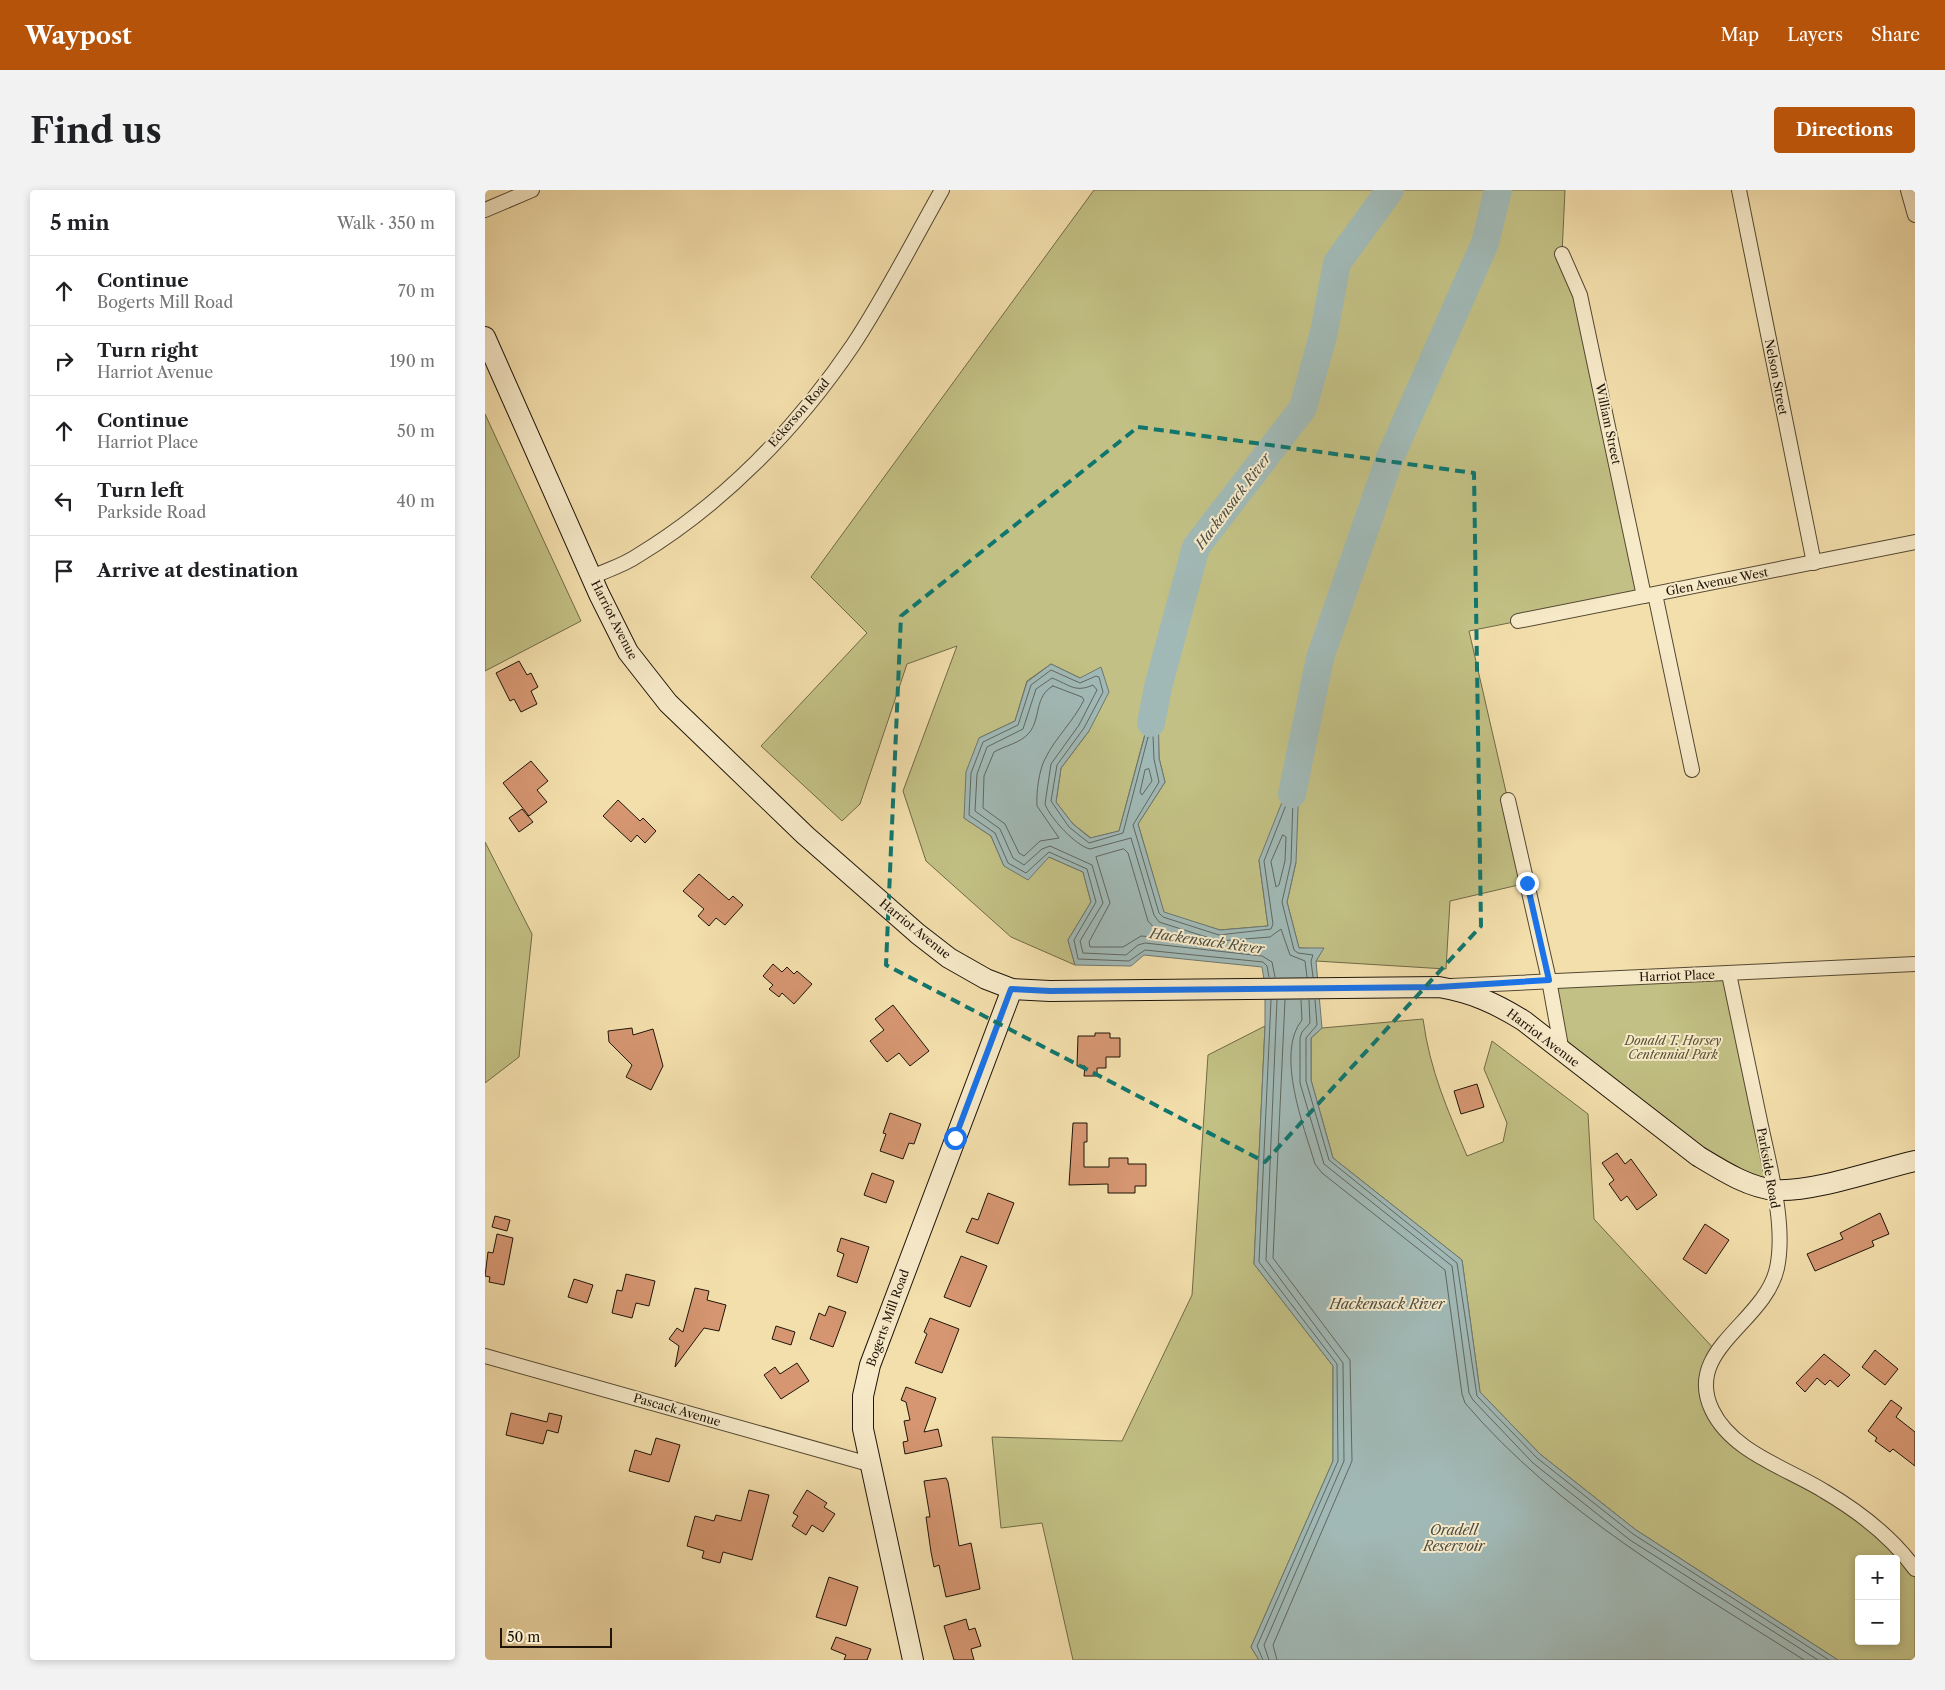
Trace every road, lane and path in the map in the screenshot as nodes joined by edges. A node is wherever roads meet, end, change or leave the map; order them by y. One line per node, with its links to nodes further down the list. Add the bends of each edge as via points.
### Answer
1 (532, 190): 5 (street)
2 (943, 190): 11 (street, Eckerson Road, via 853,344 791,425 743,474 678,528 636,557)
3 (1739, 190): 10 (street, Nelson Street)
4 (1908, 190): 6 (street)
5 (485, 210)
6 (1915, 215)
7 (1562, 254): 12 (street, William Street, via 1580,295)
8 (485, 337): 11 (street, Harriot Avenue)
9 (1915, 542): 10 (street, Glen Avenue West)
10 (1814, 563): 12 (street, Glen Avenue West)
11 (592, 577): 20 (street, Harriot Avenue, via 629,652 644,675 682,718 805,835 918,934 949,958)
12 (1649, 595): 13 (street, Glen Avenue West); 14 (street, William Street)
13 (1518, 621)
14 (1691, 770)
15 (1508, 800): 18 (street)
16 (1915, 964): 17 (street, Harriot Place)
17 (1729, 974): 18 (street, Harriot Place); 23 (street, Parkside Road)
18 (1549, 980): 19 (street, Harriot Place); 21 (street)
19 (1439, 987): 20 (street, Harriot Avenue); 21 (street, Harriot Avenue, via 1467,992 1497,1004)
20 (1011, 989): 25 (street, Bogerts Mill Road, via 870,1365 863,1396 863,1429)
21 (1562, 1052): 23 (street, Harriot Avenue, via 1698,1156 1725,1172)
22 (1915, 1161): 23 (street, Harriot Avenue, via 1804,1188)
23 (1775, 1190): 26 (street, Parkside Road, via 1779,1245 1777,1268 1771,1288 1760,1305 1716,1351 1708,1367 1706,1381 1712,1410 1733,1436 1754,1452 1854,1511 1883,1534)
24 (485, 1356): 25 (street, Pascack Avenue)
25 (869, 1464): 27 (street, Bogerts Mill Road)
26 (1915, 1569)
27 (913, 1660)

